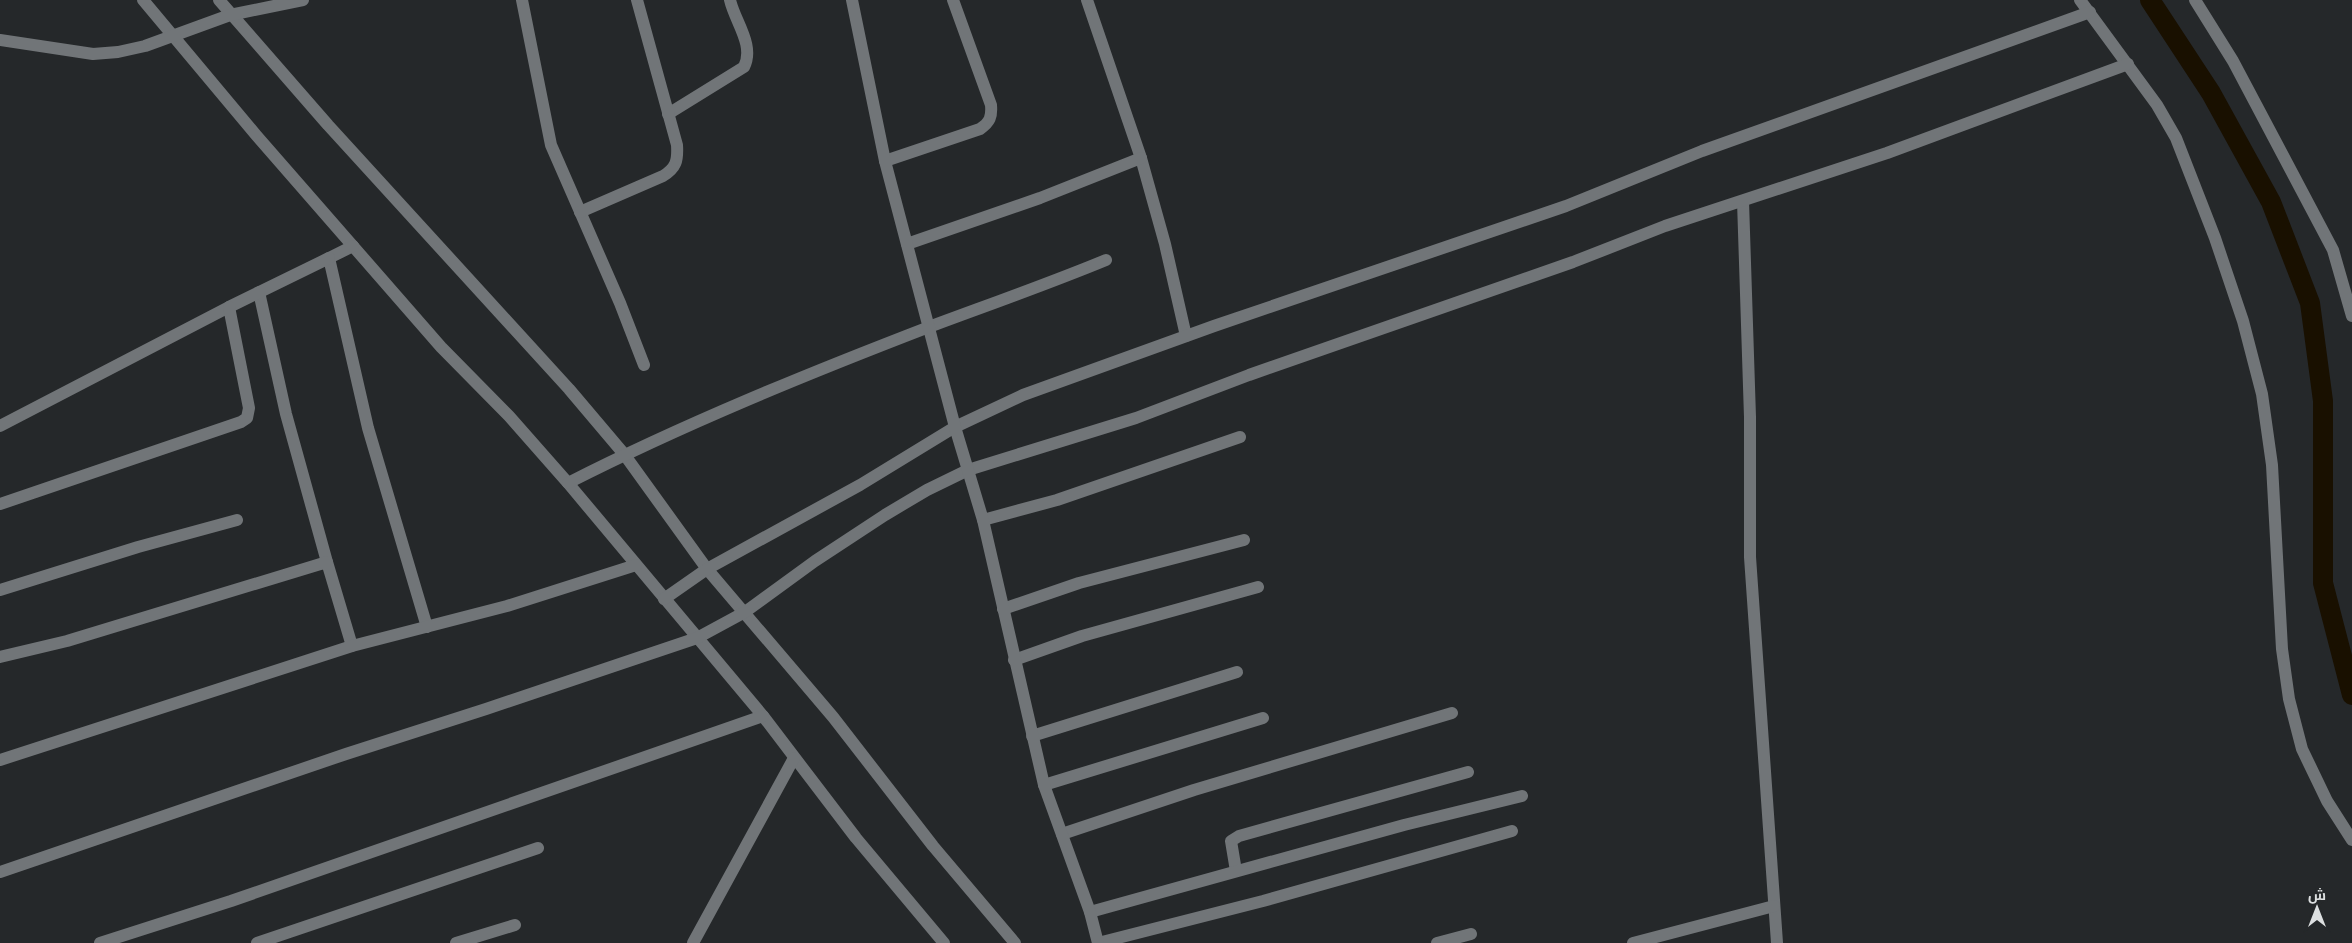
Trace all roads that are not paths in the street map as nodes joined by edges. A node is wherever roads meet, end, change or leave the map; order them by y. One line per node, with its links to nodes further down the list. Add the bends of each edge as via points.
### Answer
1 (143, 0): 14 (street)
2 (219, 0): 13 (street)
3 (303, 0): 13 (street)
4 (522, 0): 21 (street, via 551,145)
5 (637, 0): 17 (street)
6 (730, 0): 17 (street, via 748,49 744,67)
7 (852, 0): 19 (street)
8 (953, 0): 19 (street, via 991,105 992,116 980,129)
9 (1087, 0): 18 (street)
10 (2080, 0): 12 (street)
11 (2195, 0): 28 (street, via 2233,61 2328,242)
12 (2090, 12): 16 (street); 30 (street, via 1702,151 1566,206)
13 (230, 15): 14 (street); 35 (street, via 570,390)
14 (175, 36): 15 (street, via 118,52 93,54); 23 (street)
15 (0, 40)
16 (2128, 64): 20 (street, via 1887,153); 67 (street, via 2176,138 2215,238 2242,321 2262,394 2272,465 2282,649 2289,699 2302,749 2327,801)
17 (668, 114): 21 (street, via 677,145 678,159 674,169)
18 (1141, 158): 22 (street, via 1040,198); 30 (street)
19 (885, 161): 22 (street)
20 (1743, 201): 36 (street, via 1136,418); 71 (street, via 1750,417 1750,557)
21 (580, 212): 31 (street)
22 (906, 244): 29 (street)
23 (353, 246): 24 (street); 37 (street, via 441,347 509,416)
24 (329, 258): 26 (street); 50 (street, via 368,428)
25 (1106, 260): 29 (street)
26 (259, 292): 27 (street); 42 (street, via 286,414)
27 (228, 307): 32 (street); 38 (street, via 249,408 247,418)
28 (2352, 316)
29 (929, 328): 33 (street); 35 (street)
30 (1186, 336): 33 (street, via 1023,396)
31 (644, 365)
32 (0, 426)
33 (955, 427): 36 (street); 44 (street, via 860,485)
34 (1240, 437): 40 (street, via 1056,500)
35 (624, 454): 37 (street); 44 (street)
36 (968, 470): 40 (street); 49 (street, via 927,490 850,537)
37 (568, 483): 43 (street)
38 (0, 504)
39 (237, 520): 46 (street)
40 (983, 520): 48 (street)
41 (1244, 540): 48 (street, via 1079,583)
42 (327, 562): 52 (street); 53 (street, via 67,641)
43 (636, 565): 47 (street); 50 (street, via 569,588)
44 (707, 569): 47 (street); 49 (street)
45 (1258, 587): 54 (street, via 1082,636)
46 (0, 590)
47 (664, 599): 51 (street)
48 (1003, 609): 54 (street)
49 (745, 612): 51 (street); 80 (street)
50 (427, 627): 52 (street)
51 (697, 638): 57 (street); 70 (street)
52 (352, 646): 61 (street)
53 (0, 658)
54 (1014, 660): 59 (street)
55 (1237, 672): 59 (street)
56 (1452, 713): 66 (street, via 1194,790)
57 (763, 716): 60 (street); 75 (street, via 231,901)
58 (1263, 718): 63 (street)
59 (1032, 736): 63 (street)
60 (794, 758): 78 (street); 79 (street)
61 (0, 760)
62 (1468, 772): 69 (street, via 1239,836 1231,841 1230,846)
63 (1044, 785): 66 (street)
64 (1522, 796): 69 (street)
65 (1512, 831): 81 (street, via 1280,897)
66 (1062, 834): 72 (street)
67 (2352, 840)
68 (538, 848): 76 (street)
69 (1236, 871): 72 (street)
70 (0, 872)
71 (1774, 906): 83 (street); 84 (street)
72 (1090, 912): 81 (street)
73 (514, 925): 77 (street)
74 (1471, 934): 82 (street)
75 (100, 943)
76 (257, 943)
77 (456, 943)
78 (693, 943)
79 (944, 943)
80 (1014, 943)
81 (1098, 943)
82 (1438, 943)
83 (1633, 943)
84 (1777, 943)

